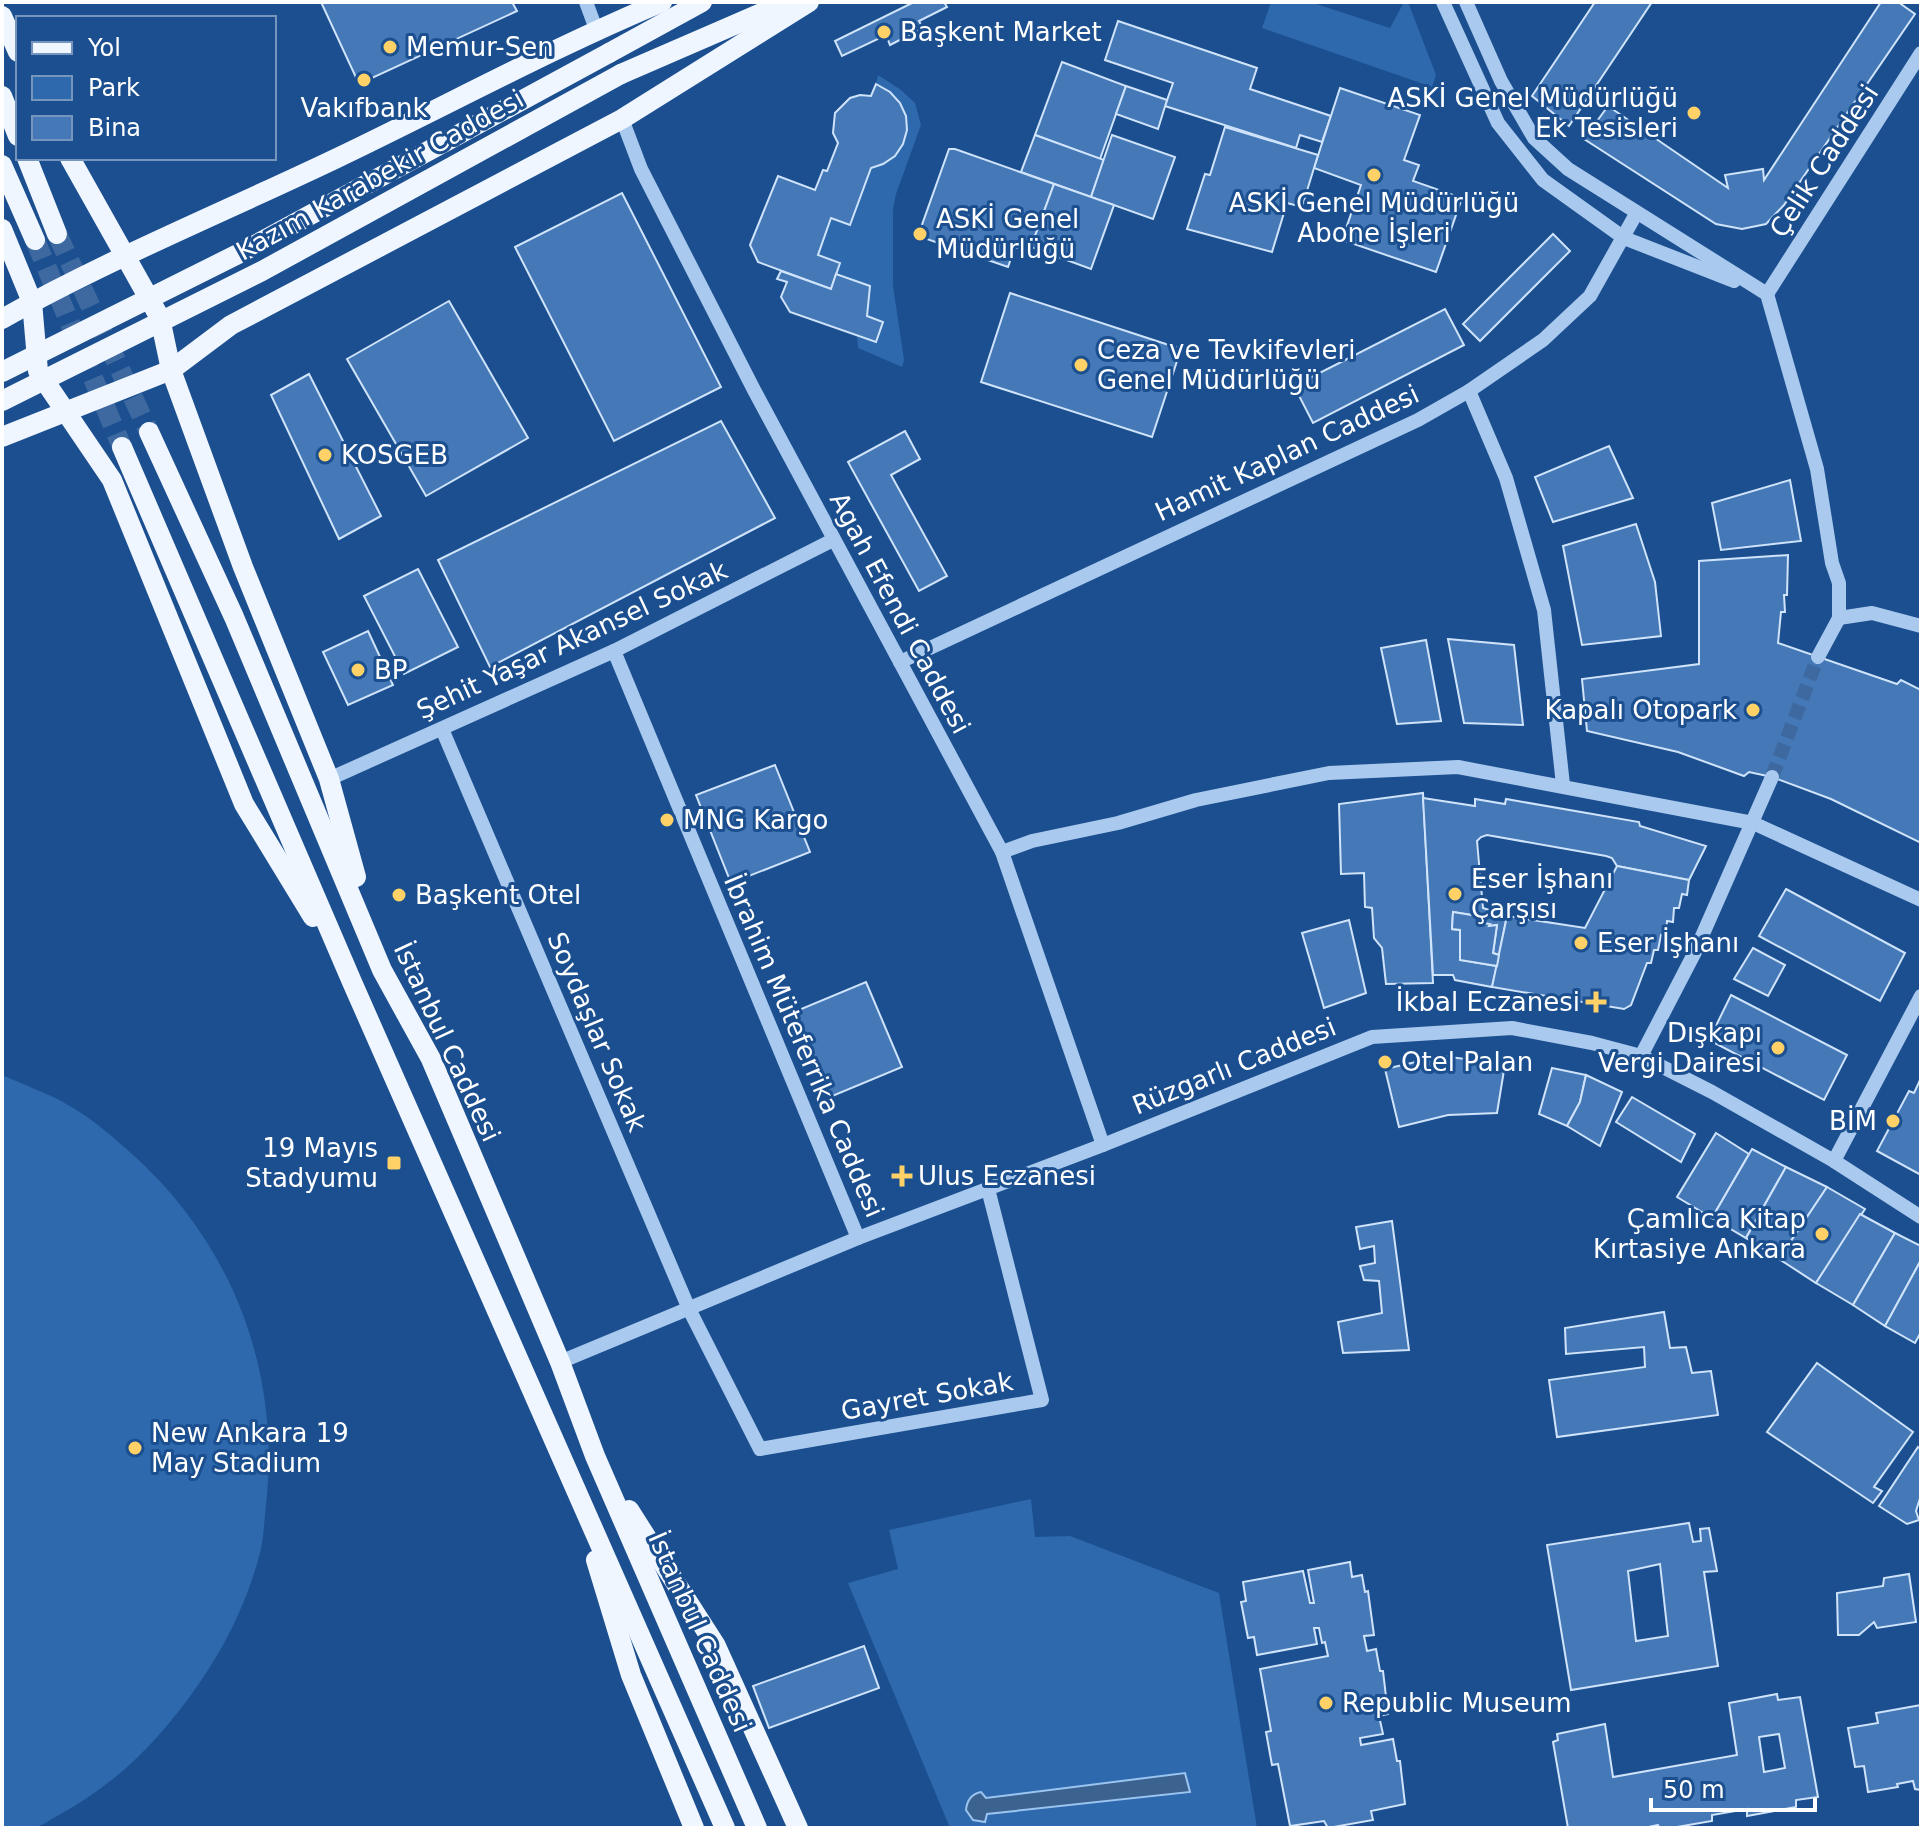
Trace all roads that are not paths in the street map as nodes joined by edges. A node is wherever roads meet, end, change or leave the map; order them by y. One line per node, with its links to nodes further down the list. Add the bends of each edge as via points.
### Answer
1 (586, 2): 9 (street)
2 (662, 2): 9 (main road)
3 (702, 2): 28 (main road, Kazım Karabekir Caddesi, bridge, via 242,252)
4 (787, 2): 30 (main road, Kazım Karabekir Caddesi, bridge, via 621,74 262,271)
5 (809, 2): 13 (main road)
6 (1443, 2): 21 (street, via 1498,123 1520,155 1543,180)
7 (1466, 2): 18 (street, via 1501,81 1534,138 1568,169)
8 (2, 16): 10 (main road)
9 (596, 29): 23 (main road)
10 (16, 48)
11 (1921, 53): 24 (street, Çelik Caddesi)
12 (2, 96): 14 (main road)
13 (622, 119): 27 (main road, via 231,325); 35 (street, Agah Efendi Caddesi, via 641,169)
14 (16, 131)
15 (28, 160): 20 (main road)
16 (71, 160): 23 (main road)
17 (2, 165): 22 (main road)
18 (1636, 214): 21 (street, Hamit Kaplan Caddesi); 24 (street)
19 (2, 229): 25 (main road)
20 (57, 234)
21 (1624, 238): 24 (street); 29 (street, Hamit Kaplan Caddesi, via 1590,296 1543,340)
22 (35, 240)
23 (124, 257): 25 (main road); 27 (main road, via 160,318)
24 (1767, 294): 36 (street, via 1817,469 1839,583)
25 (32, 302): 26 (main road); 31 (main road, via 38,371)
26 (2, 319)
27 (171, 370): 31 (main road); 43 (main road)
28 (2, 372)
29 (1469, 391): 40 (street, Hamit Kaplan Caddesi, via 1418,420); 44 (street, via 1506,478 1544,610)
30 (2, 401)
31 (66, 410): 33 (main road); 49 (main road, via 112,480 244,804)
32 (149, 432): 48 (main road, İstanbul Caddesi, via 234,617)
33 (2, 437)
34 (122, 447): 49 (main road, İstanbul Caddesi)
35 (833, 540): 38 (street, Şehit Yaşar Akansel Sokak); 40 (street, Agah Efendi Caddesi)
36 (1839, 618): 37 (street, via 1872,613); 39 (street)
37 (1921, 626)
38 (614, 651): 41 (street, Şehit Yaşar Akansel Sokak); 56 (street, İbrahim Müteferrika Caddesi)
39 (1818, 657)
40 (900, 662): 46 (street, Agah Efendi Caddesi)
41 (442, 729): 43 (street, Şehit Yaşar Akansel Sokak); 57 (street, Soydaşlar Sokak)
42 (1772, 777): 45 (street)
43 (329, 779): 48 (main road)
44 (1563, 785): 45 (street); 46 (street, via 1458,767 1329,773 1196,800)
45 (1753, 823): 47 (street); 51 (street)
46 (1002, 852): 52 (street, Agah Efendi Caddesi)
47 (1921, 900)
48 (382, 970): 58 (main road, İstanbul Caddesi, via 431,1059)
49 (352, 982): 60 (main road, İstanbul Caddesi)
50 (1921, 996): 53 (street)
51 (1641, 1056): 52 (street, Rüzgarlı Caddesi, via 1512,1028 1372,1037); 53 (street, Rüzgarlı Caddesi)
52 (1103, 1145): 54 (street, Rüzgarlı Caddesi)
53 (1834, 1161): 55 (street, Rüzgarlı Caddesi)
54 (988, 1189): 56 (street, Rüzgarlı Caddesi); 57 (street, Gayret Sokak, via 1042,1400 760,1449)
55 (1921, 1217)
56 (858, 1238): 57 (street, Rüzgarlı Caddesi)
57 (689, 1309): 58 (street, Rüzgarlı Caddesi)
58 (560, 1362): 59 (main road, İstanbul Caddesi)
59 (595, 1456): 63 (main road, İstanbul Caddesi); 64 (main road, İstanbul Caddesi, via 716,1646)
60 (568, 1468): 61 (main road, İstanbul Caddesi, via 631,1675); 62 (main road, İstanbul Caddesi)
61 (694, 1828)
62 (725, 1828)
63 (757, 1828)
64 (798, 1828)

